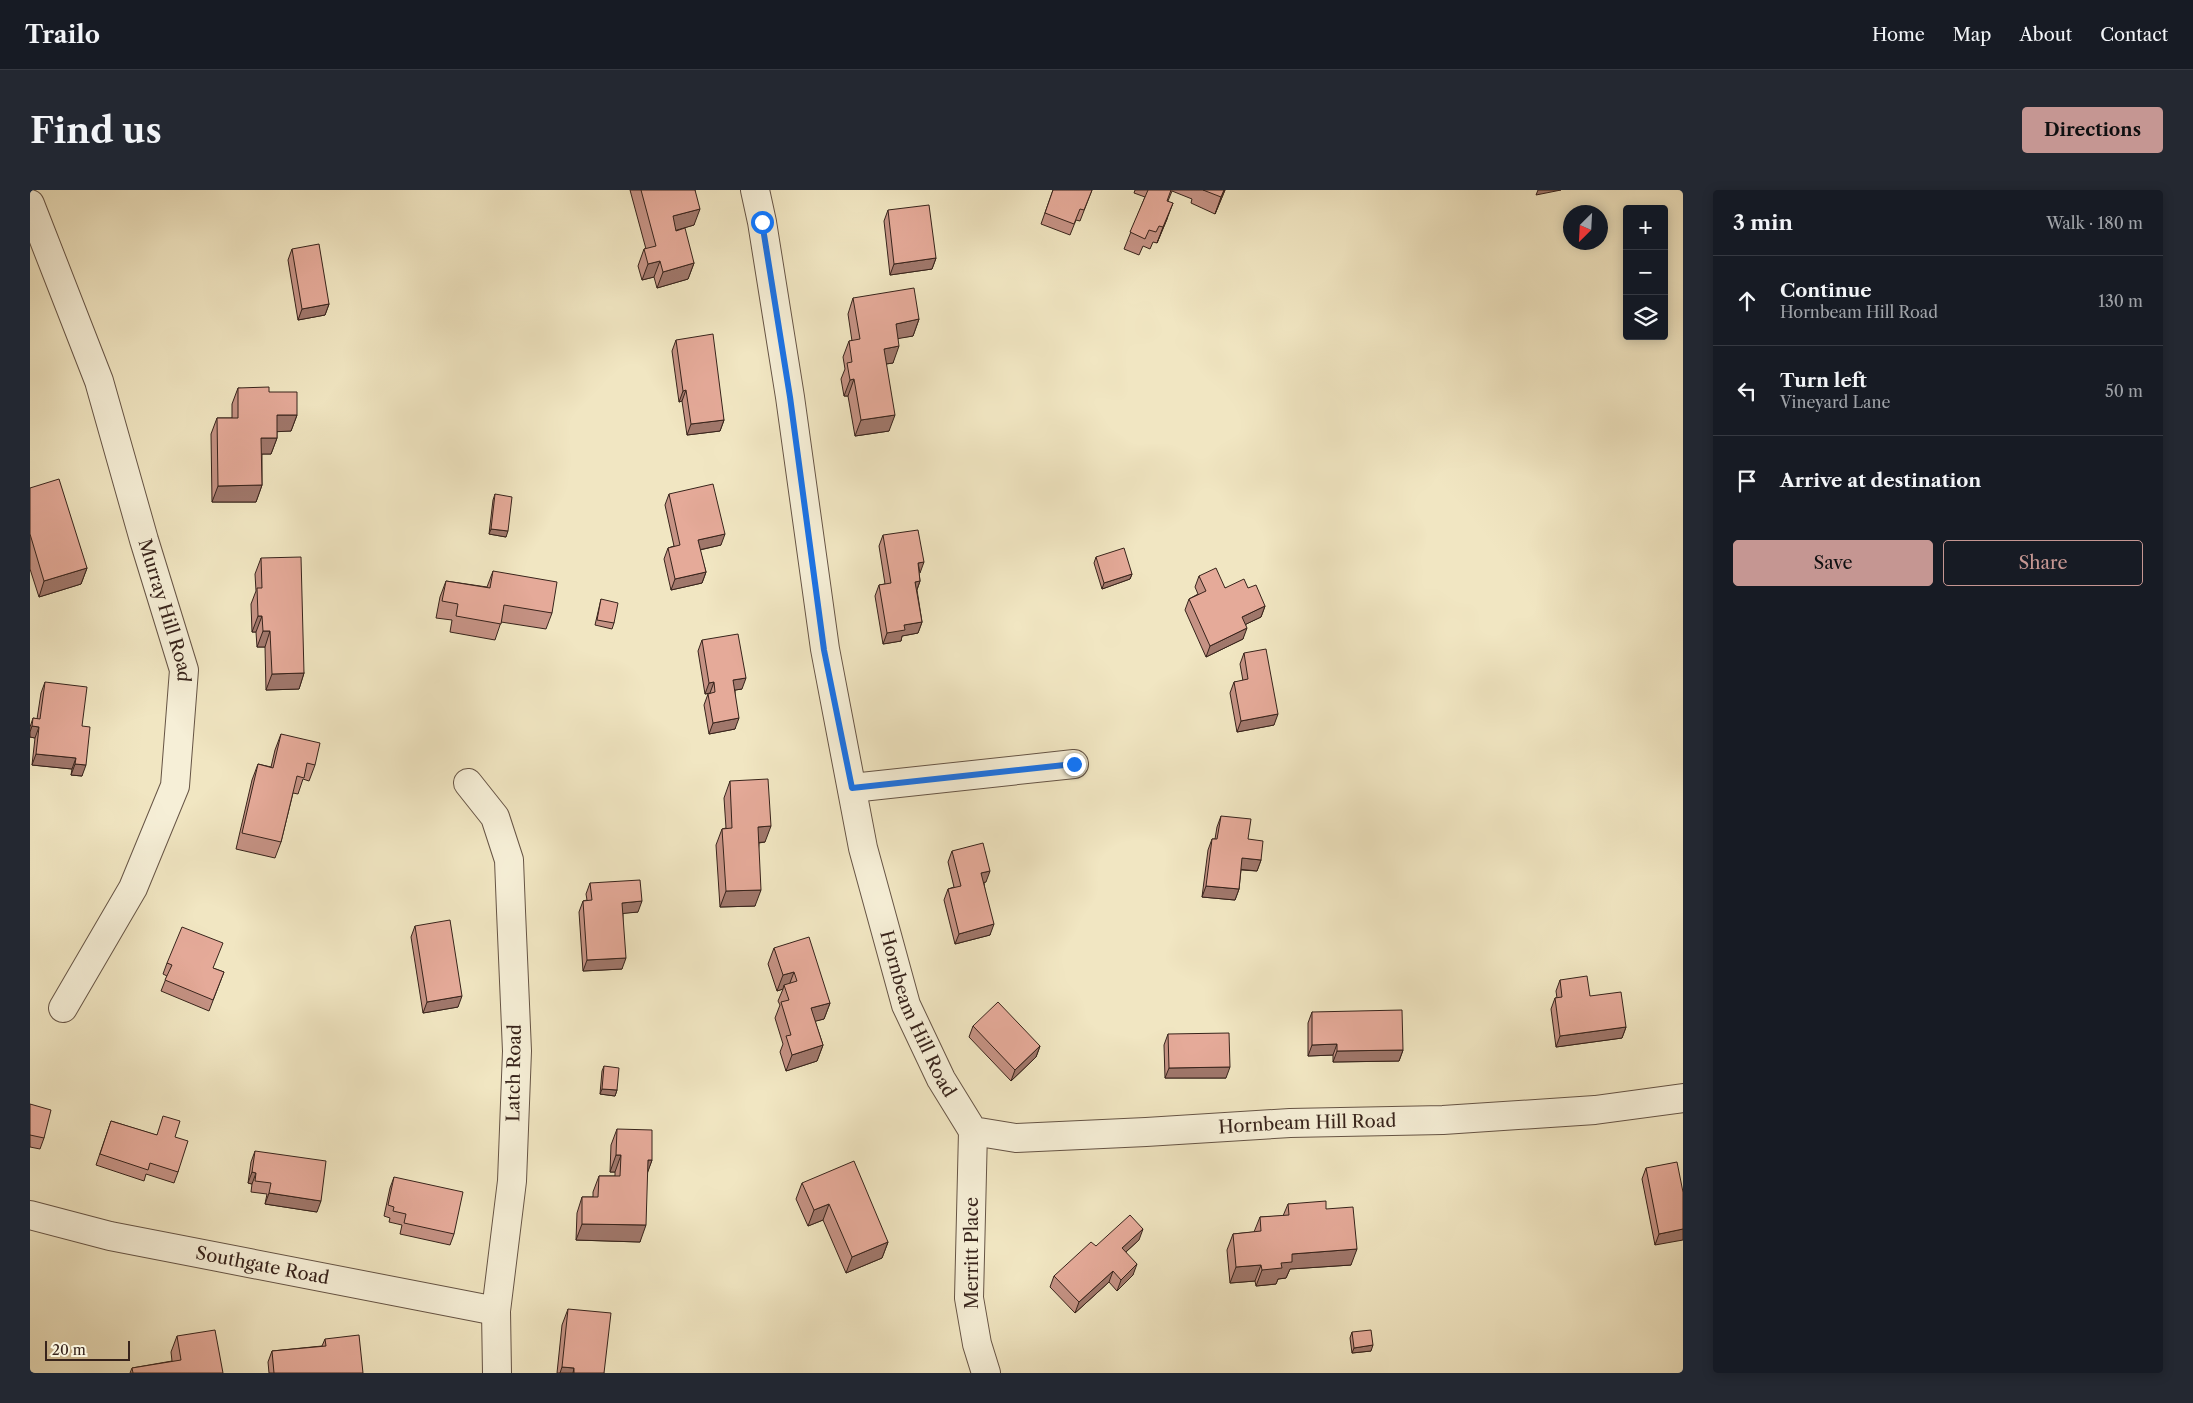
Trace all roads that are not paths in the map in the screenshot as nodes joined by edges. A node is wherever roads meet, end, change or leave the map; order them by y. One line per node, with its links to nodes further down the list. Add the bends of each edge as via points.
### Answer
1 (755, 190): 5 (street, Hornbeam Hill Road, via 790,397 824,650)
2 (30, 204): 6 (street, Murray Hill Road, via 99,381 184,670 175,786 133,888)
3 (1074, 764): 5 (street)
4 (468, 783): 10 (street, Latch Road, via 495,817 509,860 517,1051 512,1181)
5 (852, 788): 8 (street, Hornbeam Hill Road, via 863,848 906,1005 941,1079)
6 (63, 1008)
7 (1683, 1098): 8 (street, Hornbeam Hill Road, via 1595,1110 1442,1120 1290,1123 1016,1138)
8 (973, 1130): 12 (street, Merritt Place, via 969,1298)
9 (30, 1215): 10 (street, Southgate Road, via 110,1236)
10 (496, 1311): 11 (street, Latch Road)
11 (497, 1373)
12 (986, 1373)

